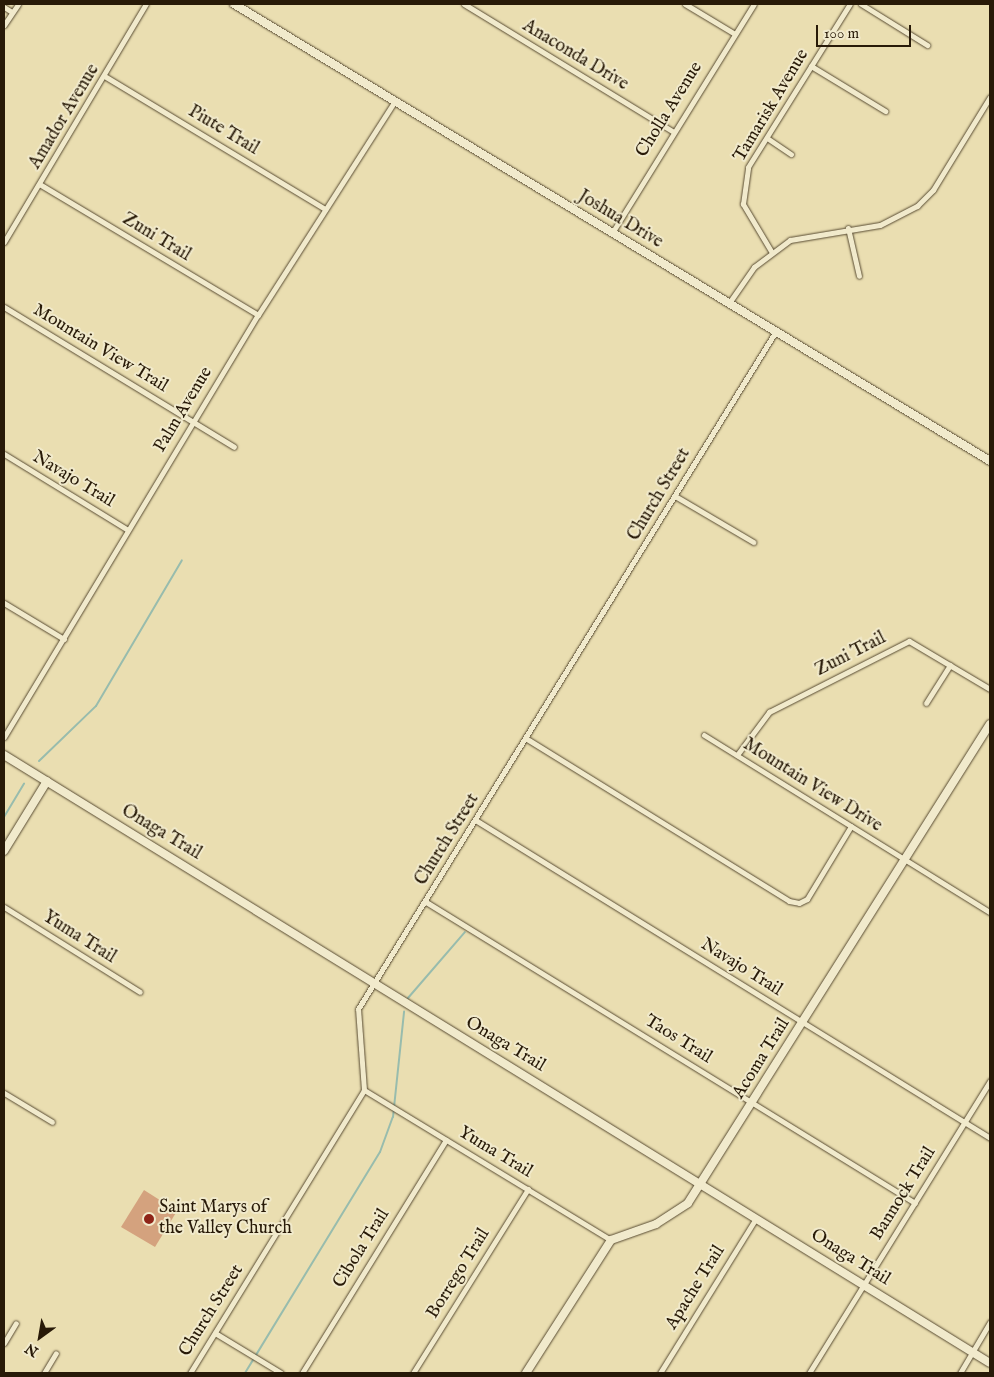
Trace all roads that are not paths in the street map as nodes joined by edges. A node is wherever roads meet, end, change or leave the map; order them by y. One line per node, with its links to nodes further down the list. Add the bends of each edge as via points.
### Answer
1 (18, 4): 10 (street)
2 (146, 4): 15 (street, Amador Avenue)
3 (234, 4): 17 (street, Joshua Drive)
4 (464, 4): 19 (street, Anaconda Drive)
5 (684, 4): 12 (street)
6 (754, 4): 12 (street, Cholla Avenue)
7 (850, 4): 14 (street, Tamarisk Avenue)
8 (860, 4): 13 (street)
9 (4, 7): 10 (street)
10 (12, 12): 11 (street)
11 (4, 26)
12 (735, 34): 19 (street, Cholla Avenue)
13 (927, 45)
14 (811, 66): 18 (street); 20 (street, Tamarisk Avenue)
15 (106, 77): 22 (street, Amador Avenue); 23 (street, Piute Trail)
16 (990, 97): 24 (street, via 917,206 880,225)
17 (395, 101): 23 (street, Palm Avenue); 25 (street, Joshua Drive)
18 (885, 111)
19 (672, 131): 25 (street, Cholla Avenue)
20 (767, 138): 21 (street); 27 (street, Tamarisk Avenue, via 748,168 742,188 750,221)
21 (791, 154)
22 (41, 184): 26 (street, Amador Avenue); 31 (street, Zuni Trail)
23 (325, 209): 31 (street, Palm Avenue)
24 (848, 228): 27 (street, via 808,234); 28 (street)
25 (612, 233): 29 (street, Joshua Drive)
26 (4, 242)
27 (771, 251): 29 (street, via 754,267)
28 (859, 276)
29 (729, 303): 32 (street, Joshua Drive)
30 (4, 307): 33 (street, Mountain View Trail)
31 (258, 315): 33 (street, Palm Avenue)
32 (776, 331): 36 (street, Joshua Drive); 37 (street, Church Street)
33 (194, 422): 34 (street, Mountain View Trail); 38 (street, Palm Avenue)
34 (234, 447)
35 (4, 454): 38 (street, Navajo Trail)
36 (990, 461)
37 (675, 496): 39 (street); 48 (street, Church Street)
38 (128, 530): 41 (street, Palm Avenue)
39 (753, 542)
40 (4, 602): 41 (street)
41 (64, 639): 47 (street, Palm Avenue)
42 (950, 665): 43 (street, Zuni Trail); 44 (street); 50 (street, Zuni Trail, via 909,642 769,712)
43 (990, 689)
44 (926, 703)
45 (990, 724): 55 (street, Acoma Trail)
46 (704, 735): 50 (street, Mountain View Drive)
47 (4, 737)
48 (528, 739): 52 (street, Church Street); 53 (street, via 789,901 799,903 807,898)
49 (4, 755): 51 (street, Onaga Trail)
50 (737, 755): 53 (street, Mountain View Drive)
51 (47, 781): 54 (street); 59 (street, Onaga Trail)
52 (476, 821): 56 (street, Church Street); 61 (street, Navajo Trail)
53 (851, 826): 55 (street, Mountain View Drive)
54 (4, 851)
55 (905, 860): 58 (street); 61 (street, Acoma Trail)
56 (426, 902): 59 (street, Church Street); 65 (street, Taos Trail)
57 (4, 906): 60 (street, Yuma Trail)
58 (990, 912)
59 (376, 983): 63 (street, Church Street, via 358,1009); 70 (street, Onaga Trail)
60 (140, 992)
61 (803, 1022): 65 (street, Acoma Trail); 67 (street, Navajo Trail)
62 (990, 1080): 67 (street, Bannock Trail)
63 (364, 1090): 69 (street, Yuma Trail); 78 (street, Church Street)
64 (4, 1092): 66 (street)
65 (753, 1102): 70 (street, Acoma Trail); 72 (street, Taos Trail)
66 (52, 1122)
67 (964, 1122): 68 (street, Navajo Trail); 72 (street, Bannock Trail)
68 (990, 1138)
69 (446, 1140): 71 (street, Yuma Trail); 86 (street, Cibola Trail)
70 (702, 1183): 73 (street, Onaga Trail); 74 (street, Acoma Trail, via 674,1215)
71 (528, 1189): 74 (street, Yuma Trail); 87 (street, Borrego Trail)
72 (915, 1203): 75 (street, Bannock Trail)
73 (756, 1217): 75 (street, Onaga Trail); 89 (street, Apache Trail)
74 (611, 1240): 88 (street)
75 (864, 1284): 80 (street, Onaga Trail); 90 (street, Bannock Trail)
76 (990, 1322): 80 (street)
77 (16, 1323): 79 (street)
78 (215, 1332): 84 (street, Church Street); 85 (street)
79 (4, 1343)
80 (973, 1352): 82 (street, Onaga Trail); 91 (street)
81 (56, 1353): 83 (street)
82 (990, 1363)
83 (44, 1373)
84 (190, 1373)
85 (281, 1373)
86 (302, 1373)
87 (413, 1373)
88 (526, 1373)
89 (660, 1373)
90 (809, 1373)
91 (960, 1373)

